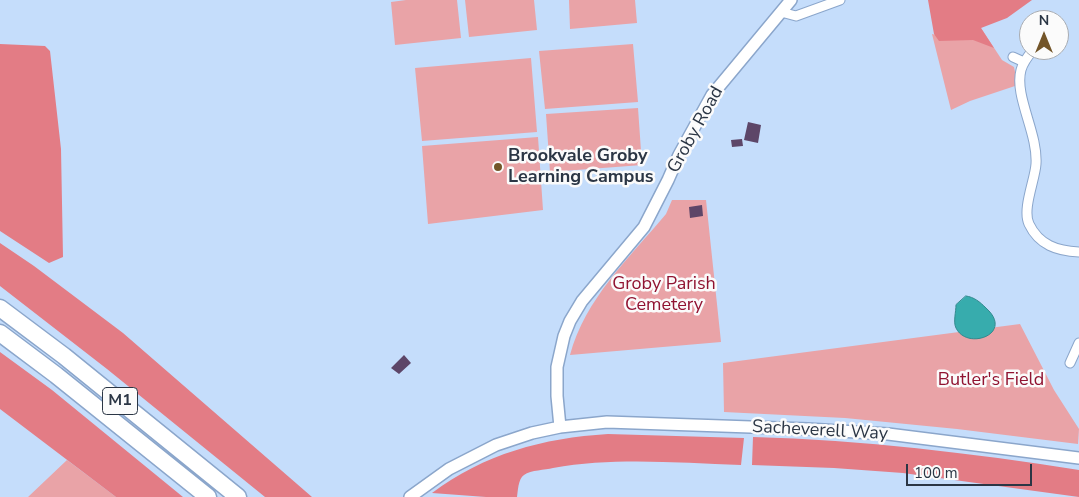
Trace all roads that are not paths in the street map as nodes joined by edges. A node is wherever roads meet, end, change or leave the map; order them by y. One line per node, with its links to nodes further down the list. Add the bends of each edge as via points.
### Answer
1 (791, 0): 3 (street, Groby Road)
2 (840, 0): 3 (street, via 796,16)
3 (780, 12): 11 (street, Groby Road, via 712,95 644,227 582,301 570,321 557,367)
4 (1013, 58): 5 (street)
5 (1024, 62): 6 (street, via 1021,90 1036,151 1028,222 1039,240 1049,246)
6 (1079, 252)
7 (0, 308): 14 (highway, M1)
8 (0, 333): 13 (highway, M1)
9 (1078, 348): 10 (street)
10 (1070, 363)
11 (560, 427): 12 (street, Sacheverell Way, via 607,422 816,429 927,438); 15 (street, via 496,445 450,469)
12 (1079, 458)
13 (208, 497)
14 (238, 497)
15 (410, 497)

